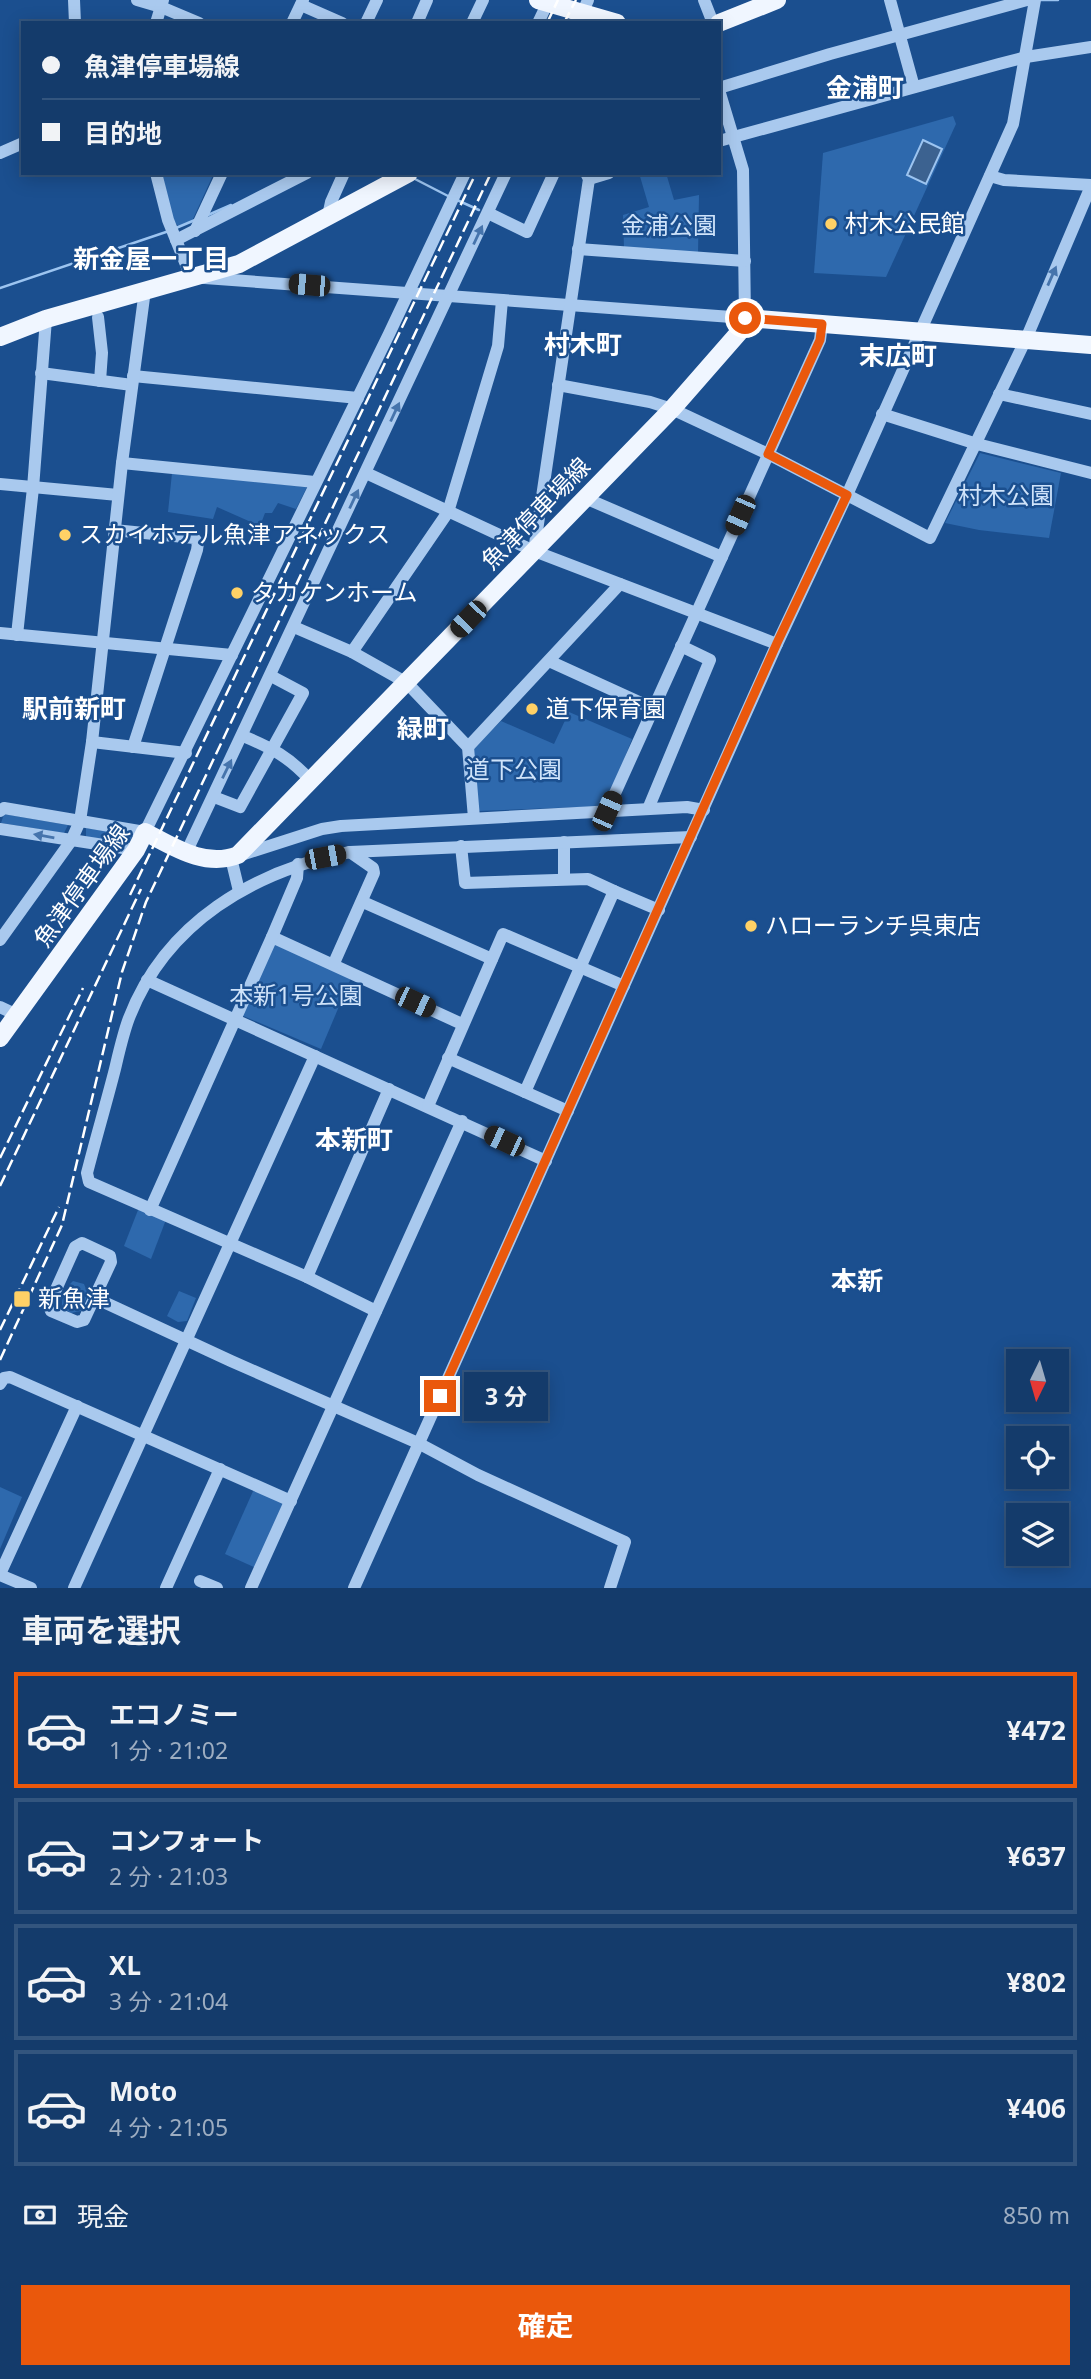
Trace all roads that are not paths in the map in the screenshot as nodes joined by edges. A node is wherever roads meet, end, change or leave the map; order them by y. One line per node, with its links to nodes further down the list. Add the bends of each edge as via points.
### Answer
1 (74, 0): 15 (street)
2 (137, 0): 12 (street)
3 (377, 0): 20 (street)
4 (427, 0): 21 (street)
5 (483, 0): 22 (street)
6 (704, 0): 25 (street)
7 (777, 0): 26 (main road)
8 (890, 0): 27 (street)
9 (1027, 0): 27 (street)
10 (1035, 0): 29 (street)
11 (545, 1): 14 (main road); 23 (street)
12 (162, 3): 16 (street); 17 (street)
13 (302, 3): 18 (street); 19 (street)
14 (583, 12): 24 (main road)
15 (75, 21)
16 (157, 21)
17 (195, 21)
18 (293, 21)
19 (338, 21)
20 (367, 21)
21 (418, 21)
22 (473, 21)
23 (539, 21)
24 (611, 21)
25 (712, 21)
26 (721, 22)
27 (901, 36): 30 (street); 31 (street)
28 (1091, 47): 29 (street)
29 (1027, 57): 30 (street); 46 (street, via 1013,124)
30 (914, 87): 33 (street)
31 (721, 88)
32 (721, 96): 33 (street)
33 (733, 136): 34 (street); 53 (street, via 743,170)
34 (721, 140)
35 (21, 145): 36 (street)
36 (0, 153)
37 (157, 175): 51 (street)
38 (221, 175): 50 (street)
39 (303, 175): 50 (street)
40 (341, 175): 49 (street)
41 (406, 175): 49 (main road)
42 (464, 175): 56 (street)
43 (505, 175): 48 (street)
44 (553, 175): 48 (street, via 527,232)
45 (587, 176): 52 (street)
46 (990, 176): 47 (street); 64 (street)
47 (1091, 186): 66 (street, one-way to 47)
48 (488, 213): 57 (street, one-way to 48)
49 (328, 216): 54 (main road, via 239,264)
50 (195, 231): 51 (street)
51 (176, 240): 54 (street)
52 (579, 249): 53 (street); 59 (street)
53 (745, 261): 61 (street)
54 (191, 277): 55 (main road); 56 (street)
55 (145, 290): 62 (main road); 69 (street)
56 (408, 294): 57 (street); 73 (street)
57 (450, 296): 58 (street); 80 (street, one-way to 57)
58 (502, 300): 59 (street); 88 (street, via 498,346)
59 (570, 304): 61 (street); 71 (street)
60 (98, 317): 70 (street)
61 (745, 318): 63 (main road); 74 (main road, 魚津停車場線, via 742,329)
62 (46, 319): 65 (main road); 68 (street)
63 (822, 324): 64 (main road); 78 (street, via 820,340)
64 (919, 331): 66 (main road); 75 (street)
65 (0, 337)
66 (1026, 339): 67 (main road); 72 (street)
67 (1090, 341)
68 (41, 373): 70 (street); 84 (street)
69 (133, 380): 70 (street); 73 (street); 79 (street)
70 (100, 381)
71 (558, 385): 74 (street); 90 (street)
72 (999, 394): 76 (street); 77 (street)
73 (358, 398): 82 (street)
74 (672, 409): 78 (street); 87 (main road, 魚津停車場線)
75 (882, 414): 77 (street); 86 (street)
76 (1091, 414)
77 (976, 444): 81 (street); 86 (street, via 930,538)
78 (768, 454): 86 (street); 91 (street)
79 (122, 463): 82 (street); 85 (street)
80 (366, 473): 88 (street); 94 (street, one-way to 80)
81 (1091, 473)
82 (315, 482): 102 (street)
83 (0, 484): 84 (street)
84 (33, 488): 85 (street); 96 (street)
85 (118, 495): 89 (street)
86 (847, 495): 97 (street)
87 (585, 498): 90 (main road, 魚津停車場線); 91 (street)
88 (448, 512): 90 (street); 101 (street)
89 (114, 530): 98 (street); 100 (street, via 194,538 198,544)
90 (534, 551): 92 (street); 105 (main road, 魚津停車場線)
91 (722, 556): 93 (street)
92 (620, 584): 93 (street); 103 (street)
93 (696, 613): 97 (street); 99 (street)
94 (294, 627): 101 (street); 104 (street)
95 (0, 633): 96 (street)
96 (17, 635): 98 (street)
97 (777, 643): 116 (street)
98 (100, 644): 100 (street); 108 (street)
99 (681, 646): 106 (street); 115 (street, via 710,660)
100 (165, 648): 102 (street); 109 (street)
101 (352, 652): 105 (street)
102 (232, 655): 112 (street)
103 (549, 661): 106 (street); 110 (street)
104 (271, 676): 107 (street); 111 (street, via 303,693)
105 (407, 683): 110 (street); 113 (main road, 魚津停車場線)
106 (652, 708): 118 (street)
107 (243, 736): 111 (street); 114 (street, one-way to 107)
108 (92, 742): 109 (street); 120 (street)
109 (134, 747): 112 (street)
110 (468, 747): 119 (street)
111 (272, 748): 113 (street, via 292,760); 114 (street, via 240,807)
112 (186, 753): 122 (street)
113 (310, 780): 130 (main road, 魚津停車場線)
114 (214, 797): 129 (street)
115 (648, 809): 116 (street); 118 (street)
116 (704, 810): 123 (street)
117 (0, 811): 120 (street)
118 (607, 811): 119 (street)
119 (474, 818): 130 (street, via 322,828)
120 (80, 821): 122 (street); 124 (street)
121 (0, 829): 124 (street, one-way to 121)
122 (145, 832): 127 (main road, 魚津停車場線); 129 (main road, 魚津停車場線)
123 (691, 837): 125 (street); 136 (street)
124 (71, 841): 127 (street); 138 (street)
125 (564, 842): 126 (street); 132 (street)
126 (461, 846): 128 (street); 132 (street, via 465,883)
127 (136, 850): 145 (main road, 魚津停車場線)
128 (350, 852): 131 (street); 135 (street, via 373,868)
129 (187, 853): 130 (main road, 魚津停車場線, via 208,859)
130 (235, 857): 133 (street)
131 (298, 864): 133 (street); 137 (street, via 297,878)
132 (564, 879): 134 (street, via 589,878)
133 (239, 891): 142 (street, via 166,951)
134 (614, 891): 136 (street); 141 (street)
135 (363, 902): 139 (street); 140 (street)
136 (659, 910): 143 (street)
137 (272, 937): 140 (street); 146 (street)
138 (0, 940)
139 (492, 959): 141 (street, via 503,934); 147 (street)
140 (334, 964): 147 (street)
141 (580, 967): 143 (street); 152 (street)
142 (147, 980): 146 (street); 157 (street, via 129,1018 87,1173 89,1182)
143 (624, 986): 154 (street)
144 (0, 1007): 145 (street)
145 (17, 1015): 148 (main road, 魚津停車場線)
146 (236, 1019): 149 (street); 157 (street)
147 (462, 1024): 150 (street)
148 (0, 1038)
149 (314, 1056): 151 (street); 158 (street)
150 (448, 1058): 152 (street); 153 (street)
151 (389, 1089): 153 (street); 159 (street)
152 (525, 1092): 154 (street)
153 (428, 1106): 155 (street)
154 (568, 1111): 156 (street)
155 (462, 1121): 156 (street); 161 (street)
156 (546, 1161): 167 (street)
157 (150, 1210): 158 (street)
158 (231, 1244): 159 (street); 162 (street)
159 (307, 1277): 161 (street)
160 (95, 1298): 160 (street, via 84,1320 77,1322 51,1311 49,1305 75,1247 82,1243 110,1256); 162 (street)
161 (376, 1311): 165 (street)
162 (187, 1340): 165 (street); 166 (street)
163 (0, 1384): 164 (street, via 10,1377)
164 (77, 1406): 166 (street); 170 (street)
165 (335, 1406): 167 (street); 169 (street)
166 (143, 1436): 168 (street); 173 (street)
167 (418, 1443): 177 (street); 178 (street, via 625,1542)
168 (220, 1469): 169 (street); 174 (street)
169 (291, 1501): 176 (street)
170 (0, 1574): 172 (street)
171 (200, 1581): 175 (street)
172 (30, 1588)
173 (74, 1588)
174 (166, 1588)
175 (217, 1588)
176 (251, 1588)
177 (354, 1588)
178 (610, 1588)

